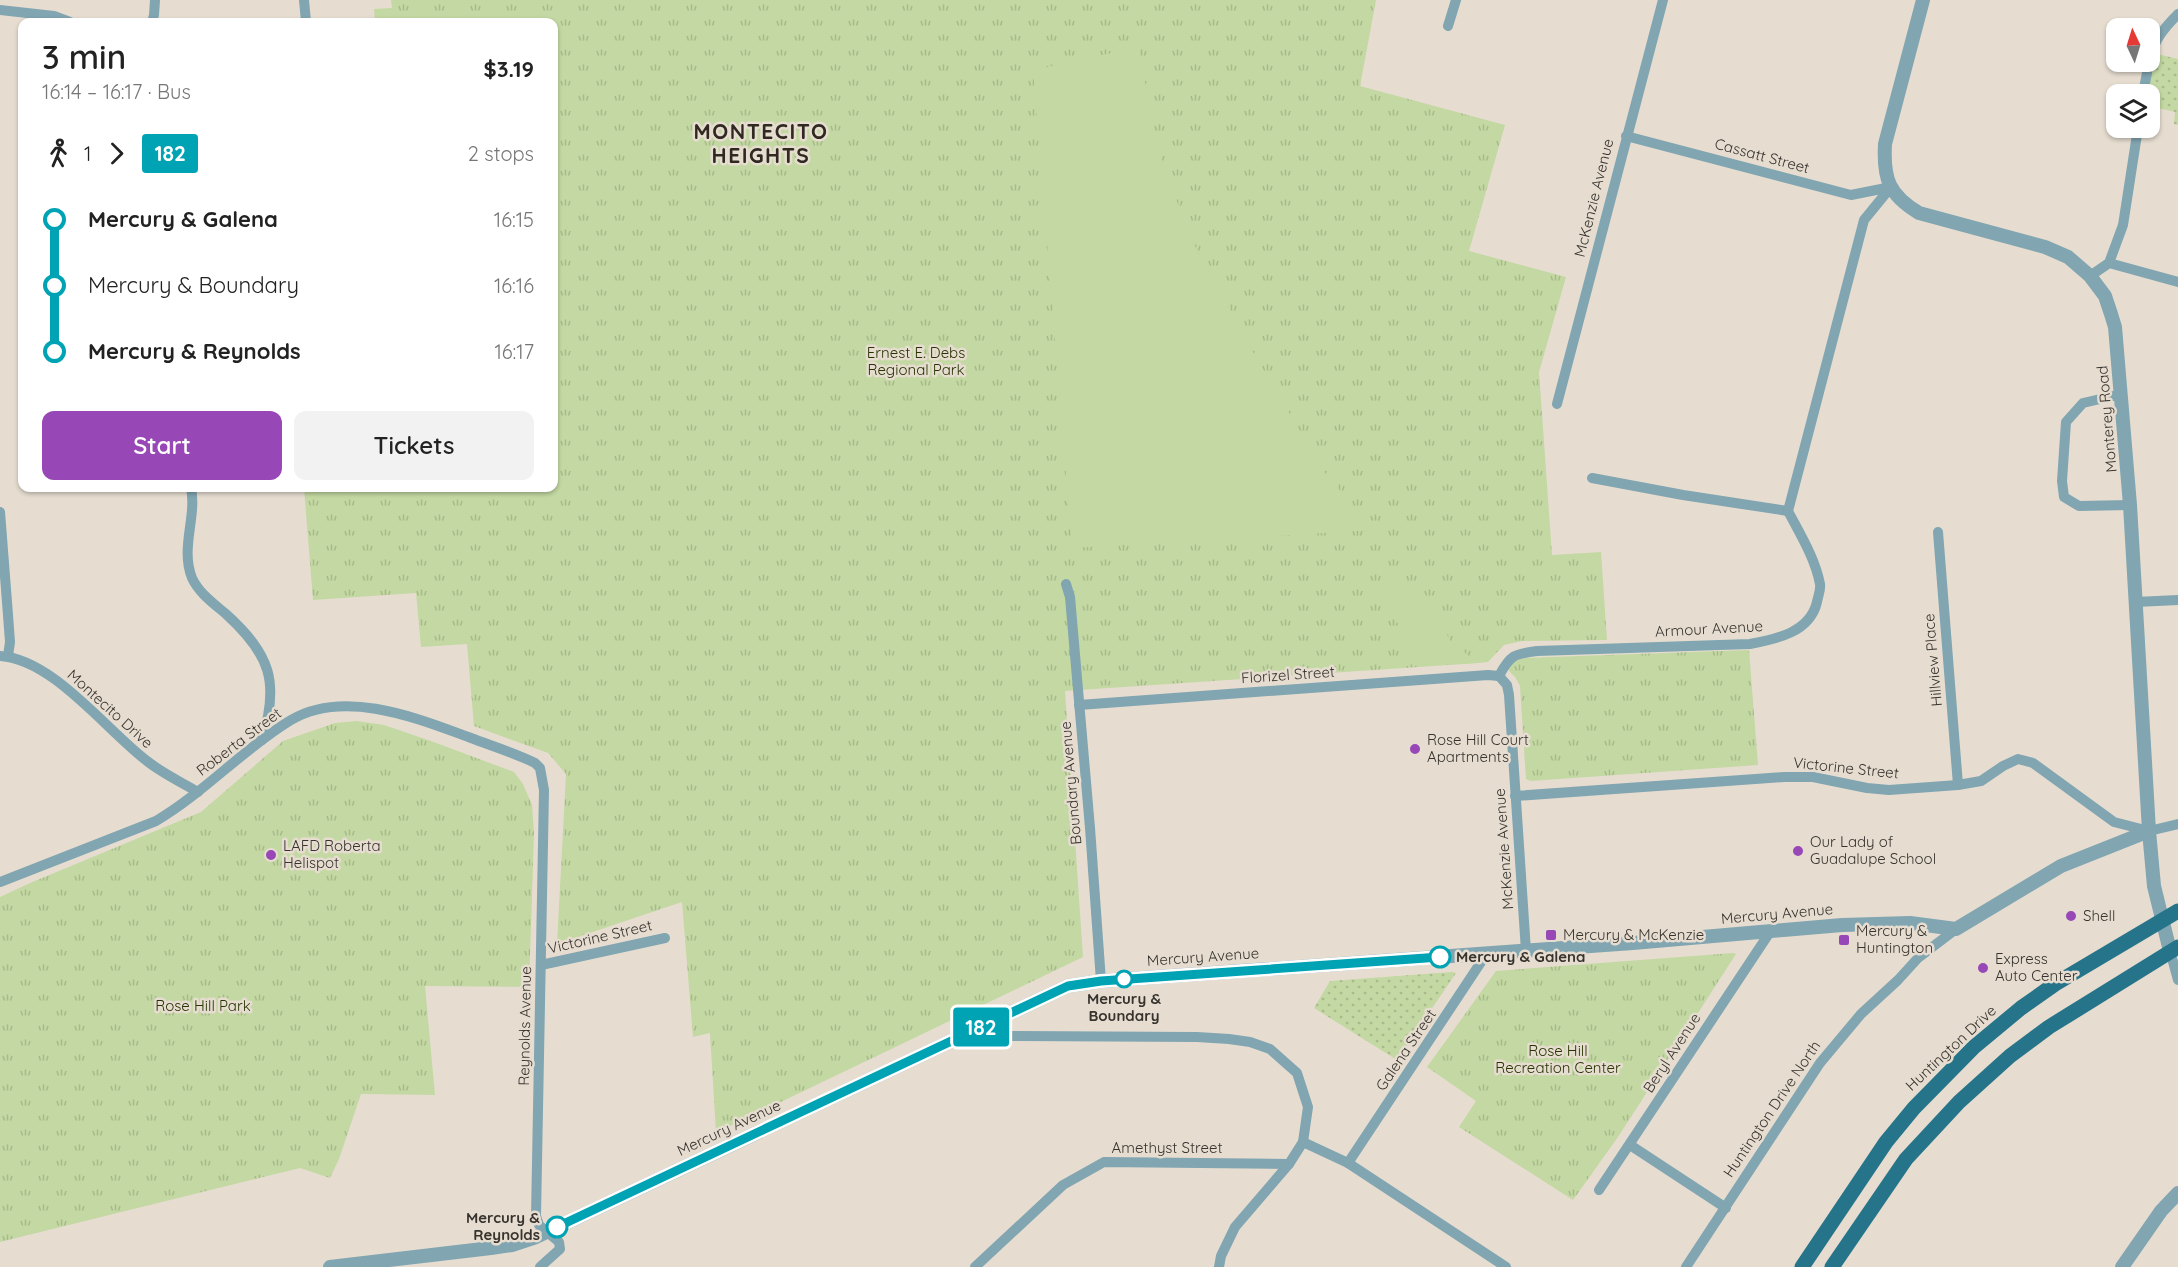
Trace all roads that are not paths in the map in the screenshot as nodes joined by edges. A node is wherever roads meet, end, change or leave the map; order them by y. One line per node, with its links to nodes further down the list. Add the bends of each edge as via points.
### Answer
1 (154, 0): 9 (street)
2 (304, 0): 10 (street)
3 (1456, 0): 11 (street)
4 (1663, 0): 13 (street, McKenzie Avenue)
5 (1923, 0): 15 (street, via 1885,144 1884,165)
6 (0, 10): 8 (street)
7 (2178, 14): 12 (street)
8 (59, 18)
9 (153, 18)
10 (306, 18)
11 (1448, 26)
12 (2160, 34)
13 (1626, 136): 15 (street, Cassatt Street, via 1851,195); 20 (street, McKenzie Avenue)
14 (2136, 138): 16 (street, via 2123,225)
15 (1891, 187): 17 (street, Monterey Road, via 1902,203 1919,213 2045,247 2068,257); 24 (street, via 1864,220)
16 (2109, 263): 17 (street); 18 (street)
17 (2090, 276): 19 (street, Monterey Road, via 2105,296 2115,327)
18 (2178, 282)
19 (2122, 394): 23 (street, Monterey Road); 23 (street, via 2083,403 2066,422 2062,481 2064,497 2079,506)
20 (1557, 404)
21 (1592, 478): 24 (street)
22 (192, 492): 33 (street, via 194,503 187,540 191,576 200,591 252,641 264,659 271,704)
23 (2130, 505): 29 (street, Monterey Road)
24 (1788, 511): 31 (street, Armour Avenue, via 1814,561 1821,587 1815,611 1797,631 1750,644 1516,653)
25 (0, 512): 30 (street, via 10,642)
26 (1938, 532): 35 (street, Hillview Place)
27 (1066, 584): 32 (street, Boundary Avenue)
28 (2178, 600): 29 (street)
29 (2136, 602): 39 (street, Monterey Road)
30 (4, 656): 36 (street, Montecito Drive, via 51,676 147,762)
31 (1499, 676): 32 (street, Florizel Street); 37 (street, McKenzie Avenue, via 1509,695)
32 (1079, 705): 51 (street, Boundary Avenue)
33 (262, 740): 34 (street, Roberta Street, via 293,718 315,710 339,706 385,710 516,755); 36 (street, Roberta Street)
34 (540, 768): 49 (street, Reynolds Avenue, via 544,790)
35 (1958, 785): 37 (street, Victorine Street, via 1889,790 1813,777 1784,777); 39 (street, Victorine Street, via 1980,781 2018,759 2033,763 2114,822)
36 (198, 792): 40 (street, Roberta Street, via 156,820)
37 (1515, 796): 47 (street, McKenzie Avenue)
38 (2178, 824): 39 (street, Huntington Drive North)
39 (2148, 831): 42 (street, Monterey Road); 43 (street, Huntington Drive North, via 2066,864)
40 (0, 882)
41 (2178, 911): 42 (main road, Huntington Drive)
42 (2162, 919): 46 (street, Monterey Road); 67 (main road, Huntington Drive, via 2055,984 1974,1047 1886,1142)
43 (1956, 929): 44 (street, Mercury Avenue, via 1910,923); 59 (street, Huntington Drive North, via 1918,958 1861,1014 1820,1063)
44 (1770, 932): 47 (street, Mercury Avenue); 54 (street, Beryl Avenue)
45 (665, 938): 49 (street, Victorine Street)
46 (2174, 949): 50 (street, Monterey Road); 68 (main road, via 2049,1027 1959,1102 1906,1159)
47 (1526, 951): 48 (street, Mercury Avenue)
48 (1488, 953): 51 (street, Mercury Avenue); 55 (street, Galena Street)
49 (541, 965): 60 (street, Reynolds Avenue, via 536,1216)
50 (2178, 980)
51 (1101, 981): 52 (street, Mercury Avenue, via 1068,986)
52 (981, 1027): 53 (street, via 1008,1036 1197,1037 1250,1042 1270,1049 1297,1073 1308,1107); 60 (street, Mercury Avenue)
53 (1303, 1142): 55 (street); 56 (street)
54 (1630, 1145): 57 (street, Beryl Avenue); 59 (street)
55 (1348, 1163): 65 (street)
56 (1289, 1164): 63 (street, Amethyst Street, via 1104,1162 1063,1185); 64 (street, via 1235,1227)
57 (1599, 1190)
58 (2178, 1193): 69 (street)
59 (1726, 1208): 66 (street, Huntington Drive North)
60 (546, 1232): 61 (street, Mercury Avenue, via 512,1245); 62 (street, Reynolds Avenue, via 559,1242 560,1249)
61 (330, 1267)
62 (540, 1267)
63 (975, 1267)
64 (1219, 1267)
65 (1506, 1267)
66 (1686, 1267)
67 (1802, 1267)
68 (1832, 1267)
69 (2122, 1267)

